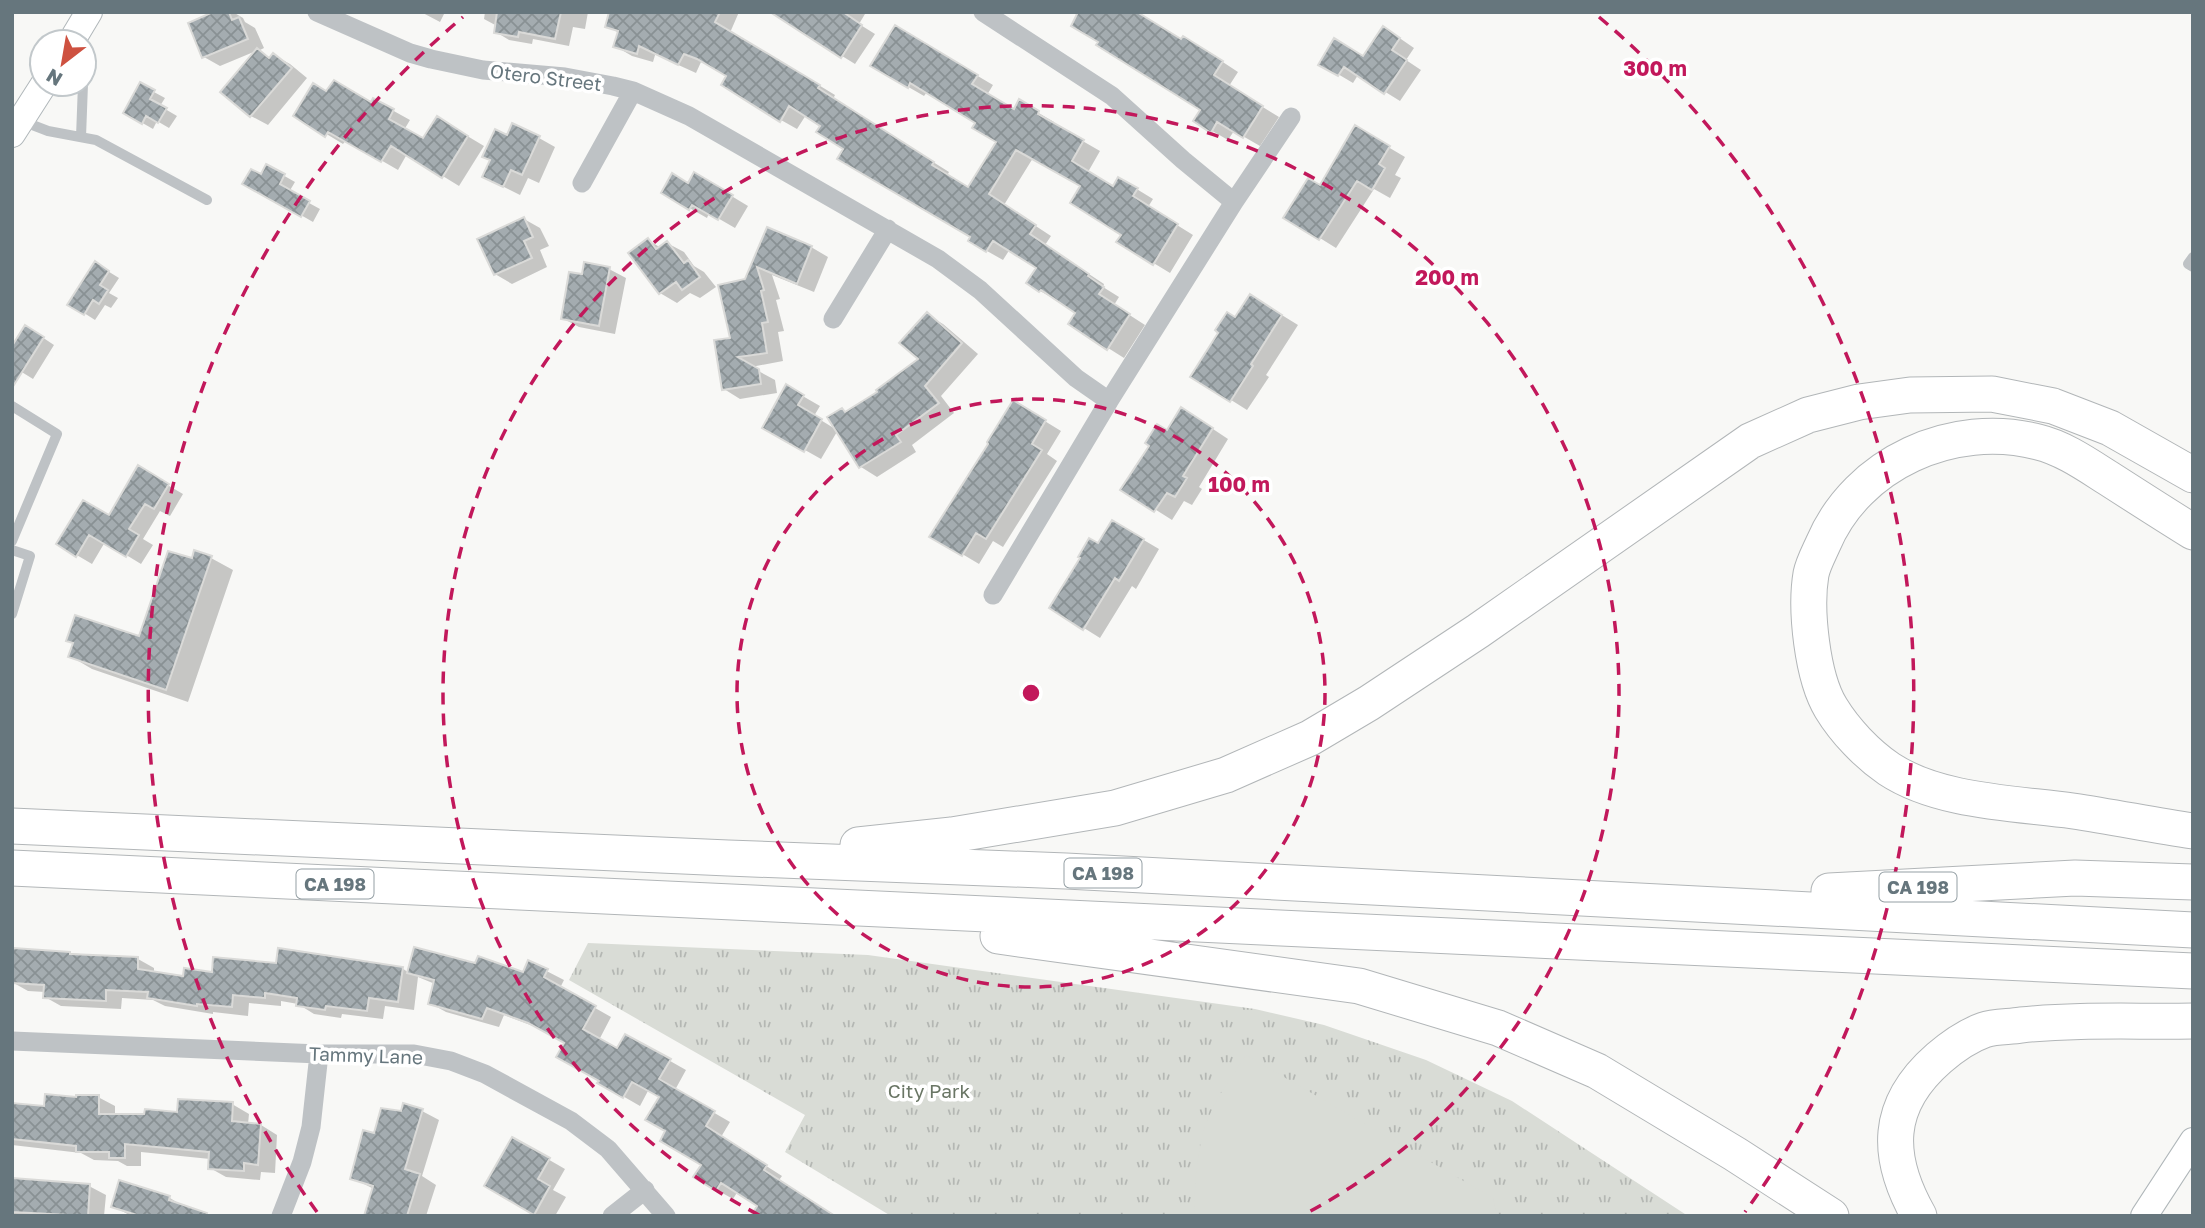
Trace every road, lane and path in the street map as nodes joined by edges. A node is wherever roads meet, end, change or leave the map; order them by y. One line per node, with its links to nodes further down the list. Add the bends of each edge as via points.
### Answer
1 (89, 12): 4 (main road)
2 (317, 12): 5 (street, Otero Street, via 431,59)
3 (983, 12): 13 (street, via 1112,96)
4 (79, 28)
5 (633, 91): 11 (street); 14 (street, Otero Street, via 689,116)
6 (35, 98): 9 (main road)
7 (82, 98): 10 (lane)
8 (1291, 117): 13 (street)
9 (17, 127): 10 (lane)
10 (81, 137): 12 (lane, via 96,140)
11 (582, 183)
12 (207, 200)
13 (1234, 202): 18 (street)
14 (888, 229): 17 (street); 18 (street, Otero Street, via 980,290 1076,378)
15 (2193, 257): 16 (lane, via 2189,264)
16 (2193, 267)
17 (833, 319)
18 (1109, 401): 24 (street)
19 (12, 406): 22 (lane, via 57,434)
20 (2193, 475): 28 (highway, via 2110,428 2053,406 1992,394 1910,395 1808,415 1751,440 1369,703 1310,738 1226,775 1115,808 952,835)
21 (2193, 532): 27 (highway, via 2072,456 2038,442 1993,435 1943,441 1906,455 1861,487 1830,528 1811,572 1809,624 1817,671 1830,707 1856,741 1922,787)
22 (12, 541)
23 (12, 550): 25 (lane, via 30,556)
24 (993, 596)
25 (12, 614)
26 (12, 826): 28 (highway, CA 198)
27 (2193, 831)
28 (728, 858): 31 (highway, CA 198)
29 (12, 868): 32 (highway, CA 198)
30 (2193, 882): 31 (highway, CA 198, via 2075,878)
31 (1644, 901): 33 (highway, CA 198)
32 (889, 911): 34 (highway, CA 198); 43 (highway, via 992,935 1359,986 1498,1028 1597,1071)
33 (2193, 930)
34 (2193, 971)
35 (2193, 1021): 44 (highway, via 2040,1023 1986,1029 1957,1043 1921,1074 1904,1100 1895,1134 1898,1168)
36 (12, 1041): 37 (street, Tammy Lane)
37 (319, 1054): 39 (street, Tammy Lane, via 414,1054 485,1074 571,1121 608,1149); 40 (street, via 311,1127)
38 (2193, 1141): 45 (main road)
39 (645, 1190): 41 (street); 42 (street, Tammy Lane)
40 (281, 1216)
41 (612, 1216)
42 (666, 1216)
43 (1831, 1216)
44 (1919, 1216)
45 (2144, 1216)

